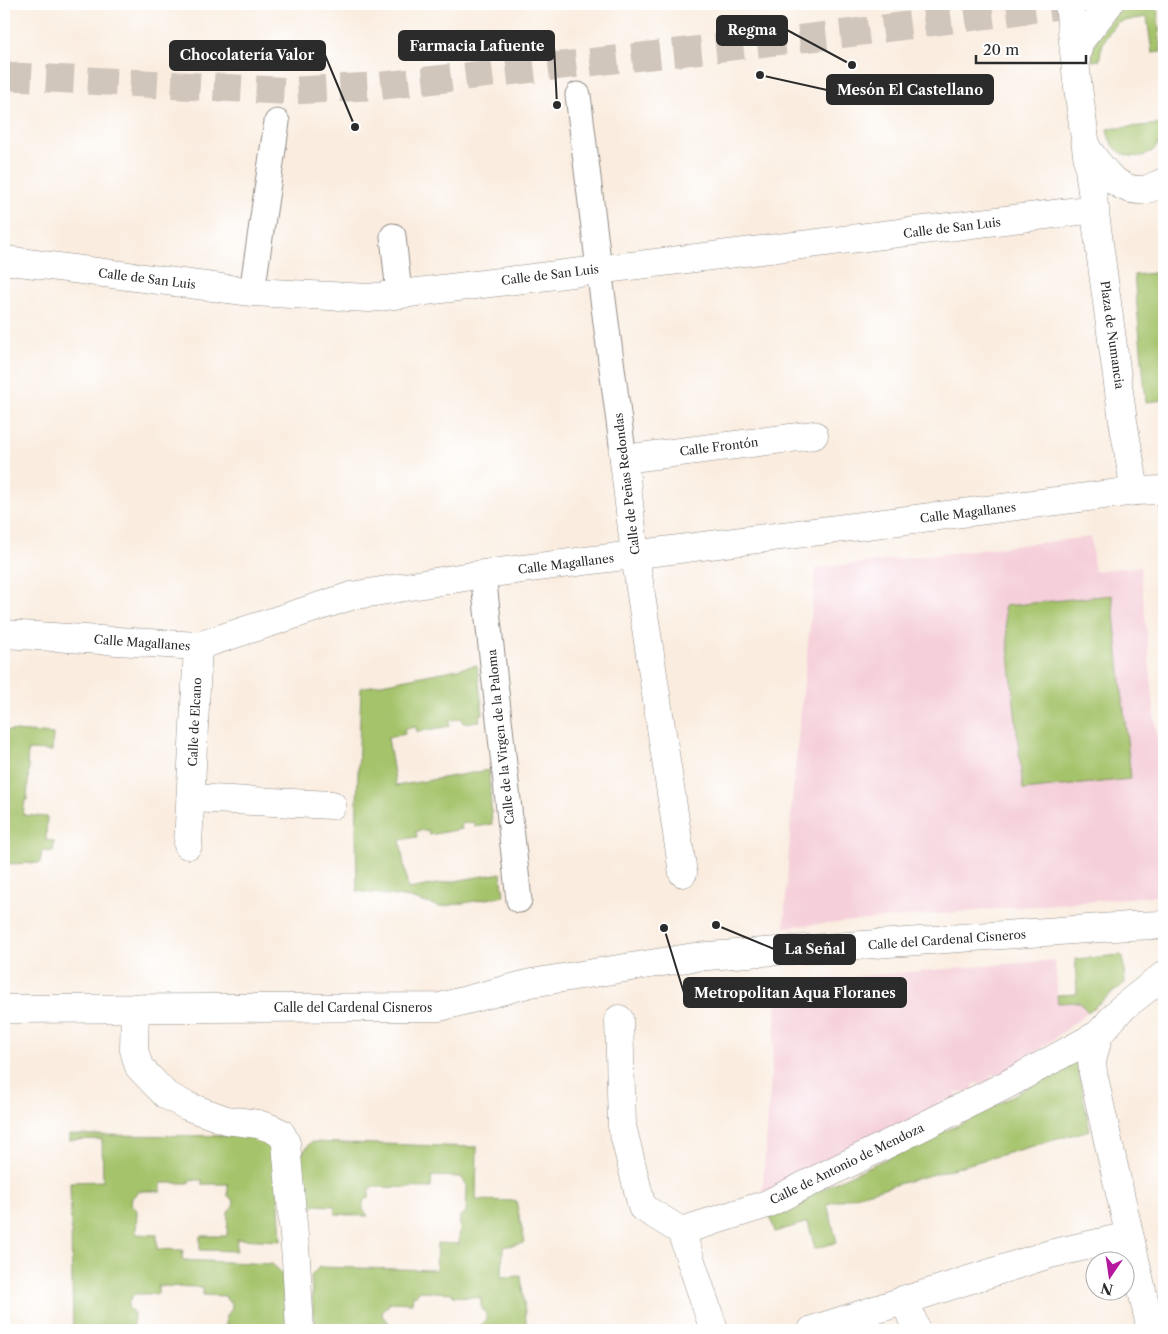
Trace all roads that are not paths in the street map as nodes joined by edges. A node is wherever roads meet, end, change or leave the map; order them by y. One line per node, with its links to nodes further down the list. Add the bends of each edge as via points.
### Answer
1 (1069, 4): 3 (street, Plaza de Numancia)
2 (1109, 4): 3 (street, Plaza de Numancia, via 1079,42)
3 (1075, 60): 6 (street, Plaza de Numancia)
4 (578, 95): 11 (street, Calle de Peñas Redondas)
5 (277, 122): 12 (street)
6 (1087, 149): 7 (street, Plaza de Numancia, via 1107,176 1126,188 1144,190); 8 (street, Plaza de Numancia)
7 (1164, 182)
8 (1095, 209): 11 (street, Calle de San Luis); 17 (street, Plaza de Numancia)
9 (393, 236): 13 (street)
10 (4, 260): 12 (street, Calle de San Luis)
11 (599, 269): 13 (street, Calle de San Luis); 15 (street, Calle de Peñas Redondas)
12 (252, 292): 13 (street, Calle de San Luis, via 368,298)
13 (399, 294)
14 (814, 435): 15 (street, Calle Frontón)
15 (624, 456): 18 (street, Calle de Peñas Redondas)
16 (1164, 490): 17 (street)
17 (1135, 491): 18 (street, Calle Magallanes)
18 (635, 556): 19 (street, Calle Magallanes); 25 (street, Calle de Peñas Redondas)
19 (483, 574): 21 (street, Calle Magallanes, via 351,596); 26 (street, Calle de la Virgen de la Paloma)
20 (4, 634): 21 (street, Calle Magallanes)
21 (198, 646): 22 (street, Calle de Elcano)
22 (191, 798): 23 (street); 24 (street, Calle de Elcano)
23 (332, 805)
24 (188, 845)
25 (683, 873)
26 (518, 900)
27 (1164, 925): 29 (street, Calle del Cardenal Cisneros, via 694,957 530,983 440,1007)
28 (1164, 975): 32 (street, Calle de Antonio de Mendoza, via 1121,1009)
29 (134, 1008): 30 (street, Calle del Cardenal Cisneros); 36 (street, via 134,1050 139,1067 166,1095 226,1120 270,1128 280,1133 286,1143)
30 (4, 1009)
31 (619, 1019): 33 (street, via 622,1126 642,1207)
32 (1099, 1034): 33 (street, Calle de Antonio de Mendoza, via 1006,1085 767,1204); 34 (street, Calle de Antonio de Mendoza, via 1094,1048 1093,1073)
33 (681, 1231): 37 (street)
34 (1129, 1236): 35 (street, via 1050,1254); 40 (street, Calle de Antonio de Mendoza)
35 (905, 1299): 38 (street); 39 (street)
36 (300, 1330)
37 (714, 1330)
38 (812, 1330)
39 (916, 1330)
40 (1151, 1330)

